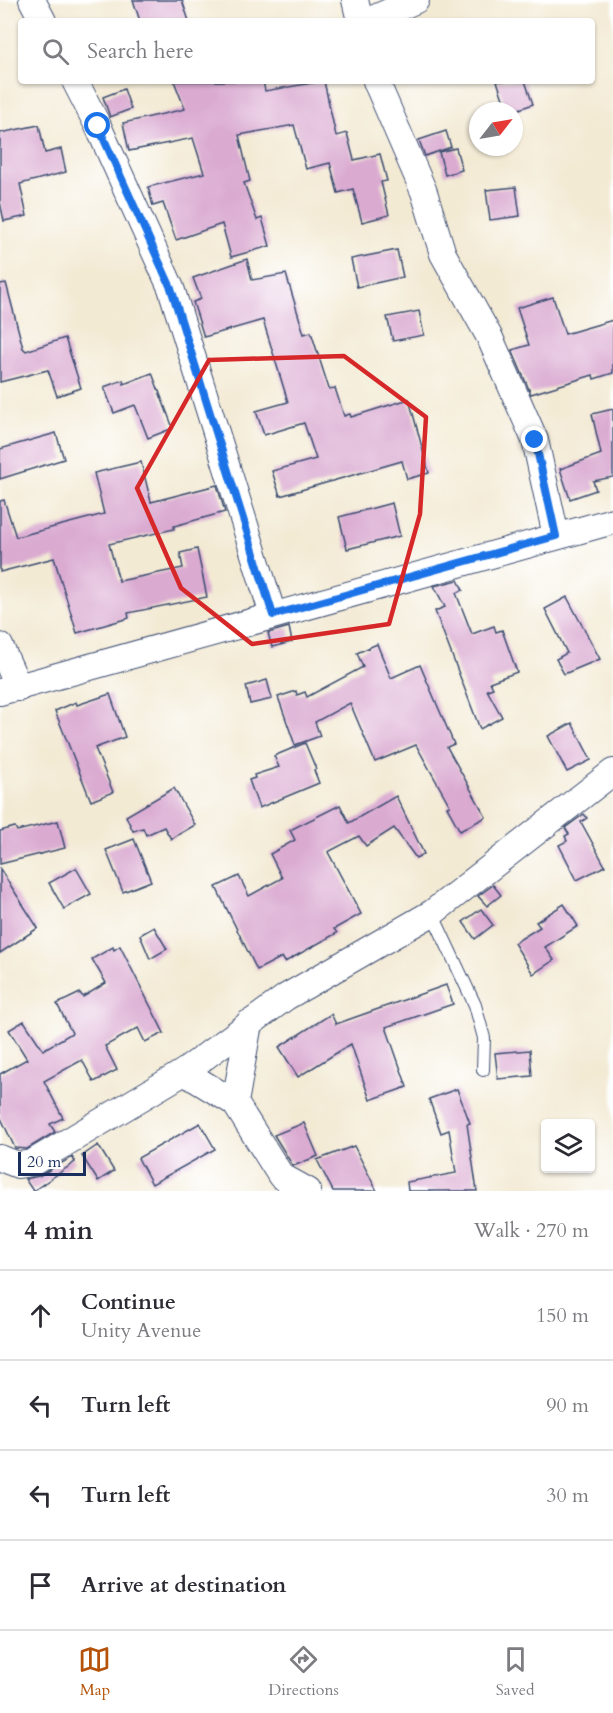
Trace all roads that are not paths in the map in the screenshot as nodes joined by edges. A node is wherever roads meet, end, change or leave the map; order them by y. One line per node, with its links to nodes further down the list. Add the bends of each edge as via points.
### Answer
1 (32, 0): 4 (street)
2 (356, 0): 5 (street)
3 (416, 0): 6 (street)
4 (41, 18)
5 (359, 18)
6 (375, 18)
7 (77, 84): 11 (street, via 171,288)
8 (377, 84): 10 (street, via 424,192 443,254 490,338 535,440)
9 (613, 521): 10 (street)
10 (556, 536): 11 (street)
11 (273, 615): 13 (street)
12 (0, 646): 13 (street)
13 (10, 690)
14 (613, 772): 15 (street)
15 (432, 913): 16 (street, via 286,997); 17 (lane, via 476,1005 484,1038)
16 (249, 1023): 18 (street); 19 (street)
17 (483, 1070)
18 (184, 1072): 19 (street); 20 (street, via 32,1163 18,1166)
19 (235, 1103): 21 (street, via 280,1176)
20 (0, 1158)
21 (308, 1191)

